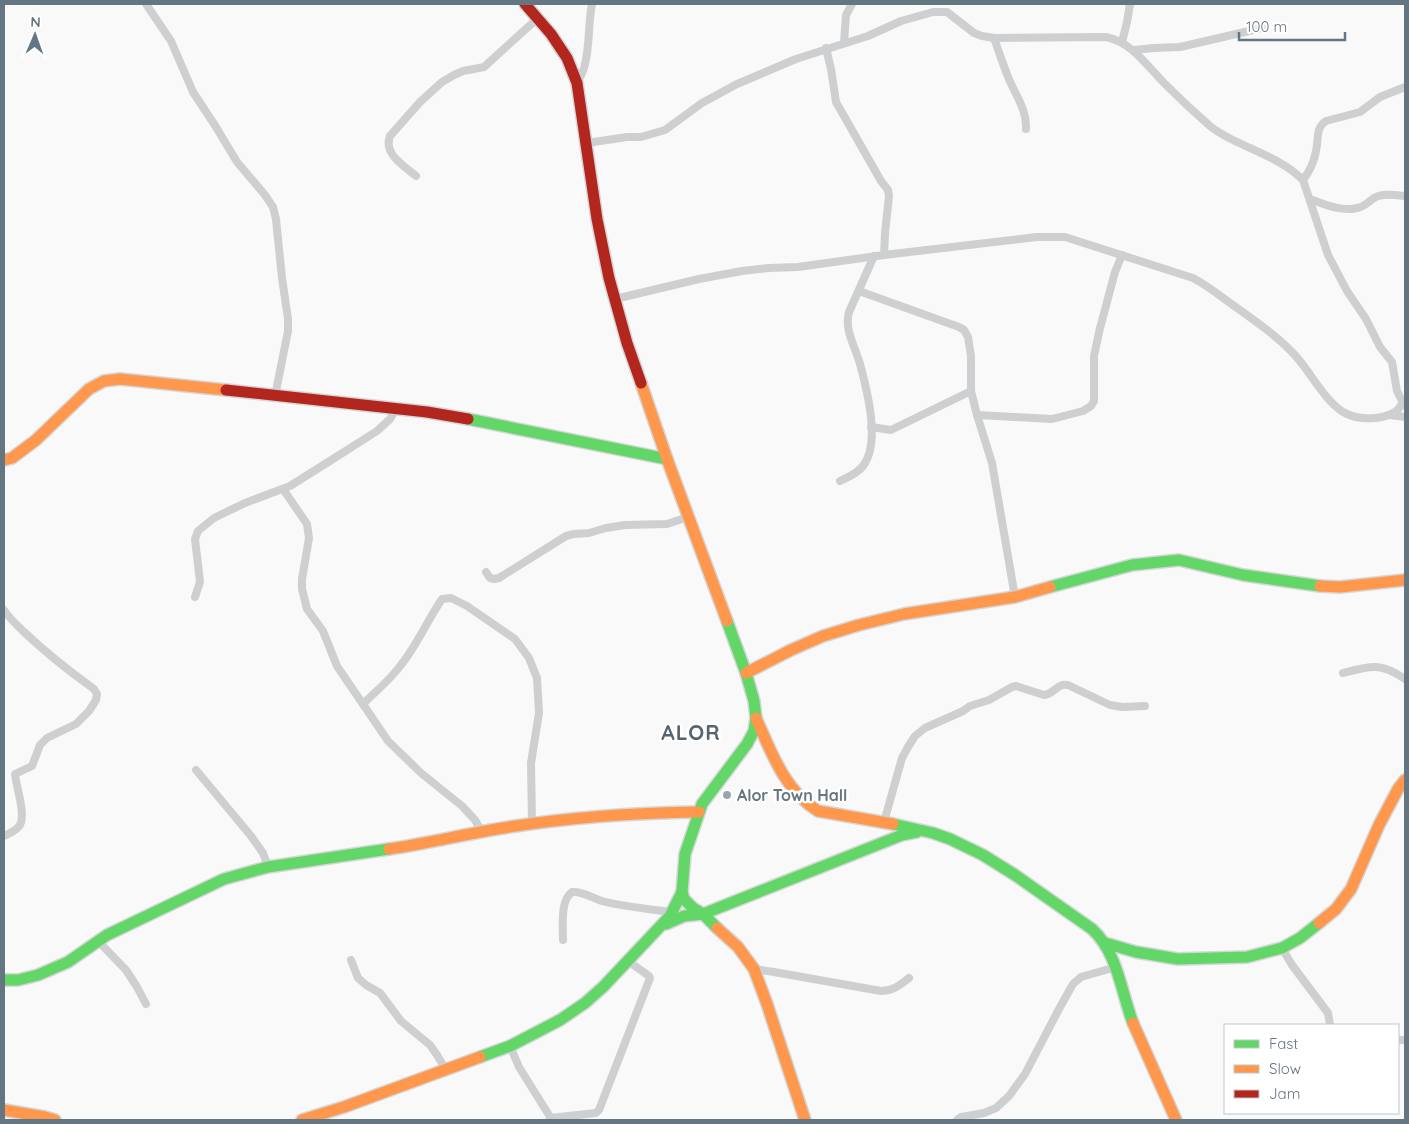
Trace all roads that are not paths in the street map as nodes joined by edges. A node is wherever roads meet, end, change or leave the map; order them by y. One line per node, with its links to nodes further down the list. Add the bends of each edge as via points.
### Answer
1 (146, 4): 27 (street, via 171,41 193,92 237,162 273,207 288,319)
2 (525, 4): 6 (street)
3 (592, 4): 13 (street, via 585,67)
4 (852, 4): 10 (street, via 846,15)
5 (1130, 4): 9 (street)
6 (538, 18): 13 (street, via 567,58); 17 (street, via 484,67 463,71 442,82 390,136 389,148 394,158)
7 (1262, 28): 12 (street, via 1180,47)
8 (994, 38): 9 (street, via 1106,37); 10 (street, via 974,33 941,11 901,21); 15 (street, via 1022,106)
9 (1122, 42): 12 (street)
10 (844, 43): 11 (street)
11 (826, 48): 16 (street, via 737,84 702,103 665,130 641,137); 21 (street, via 836,102 888,190)
12 (1134, 50): 18 (street, via 1211,127 1270,157)
13 (578, 83): 16 (street)
14 (1405, 88): 18 (street, via 1380,97 1360,112 1322,124 1312,165)
15 (1026, 129)
16 (587, 143): 25 (street, via 597,219)
17 (416, 176)
18 (1303, 180): 20 (street)
19 (1405, 196): 20 (street, via 1382,195 1366,205 1350,209)
20 (1310, 199): 28 (street, via 1332,264 1392,362 1397,390)
21 (884, 254): 22 (street, via 1037,237 1065,237); 23 (street)
22 (1122, 255): 30 (street, via 1112,280 1094,356 1094,401 1091,406 1052,419); 31 (street, via 1206,285 1274,335 1345,414 1358,418)
23 (874, 256): 24 (street); 25 (street, via 742,271)
24 (859, 291): 26 (street, via 964,330 971,356); 33 (street, via 847,320 860,363)
25 (615, 299): 34 (street)
26 (971, 391): 30 (street); 33 (street, via 892,430)
27 (275, 396): 29 (street); 35 (street, via 120,379 104,381 89,389 36,440 12,458)
28 (1405, 404): 31 (street)
29 (396, 409): 34 (street, via 489,422); 37 (street, via 377,431)
30 (977, 415): 42 (street, via 992,463)
31 (1388, 415): 32 (street)
32 (1405, 417)
33 (871, 427): 36 (street, via 870,449 863,466)
34 (667, 459): 38 (street)
35 (4, 460)
36 (840, 481)
37 (283, 489): 41 (street, via 214,518 198,531 200,582); 47 (street, via 307,524 310,538 302,579 308,609 323,631 337,666)
38 (688, 517): 39 (street, via 667,524 626,525 566,536 499,578 490,578); 44 (street)
39 (486, 572)
40 (1405, 580): 42 (street, via 1340,587 1315,586 1242,575 1179,560 1164,560 1132,565)
41 (196, 597)
42 (1015, 597): 44 (street, via 904,614 859,625 790,650)
43 (4, 610): 57 (street, via 52,658 97,694 89,711 76,724 48,738 40,745 32,766 15,774 22,814 20,824)
44 (746, 673): 49 (street)
45 (1343, 673): 46 (street, via 1378,666)
46 (1405, 680)
47 (363, 704): 53 (street, via 400,667 442,599 452,598 467,606 515,639 537,678 539,713 531,764); 55 (street, via 388,741 462,806)
48 (1146, 706): 54 (street, via 1110,705 1063,684 1048,695 1016,686 970,706 915,736 902,758)
49 (756, 718): 52 (street, via 748,744); 54 (street, via 781,772 809,807)
50 (196, 770): 59 (street, via 252,836)
51 (1405, 780): 67 (street, via 1351,889 1336,909 1308,933)
52 (699, 812): 53 (street, via 639,813); 60 (street, via 685,854)
53 (532, 824): 55 (street)
54 (889, 824): 56 (street); 58 (street, via 898,828)
55 (482, 832): 59 (street)
56 (924, 832): 58 (street); 66 (street, via 996,862 1096,933)
57 (4, 836)
58 (894, 838): 62 (street)
59 (268, 867): 65 (street, via 224,879)
60 (682, 892): 61 (street); 62 (street, via 684,899)
61 (672, 912): 63 (street); 64 (street, via 615,904 572,892 566,897 564,907)
62 (703, 914): 63 (street, via 684,916); 71 (street, via 738,947)
63 (658, 929): 69 (street)
64 (563, 940)
65 (98, 941): 73 (street, via 68,962 38,975); 74 (street, via 126,970)
66 (1105, 944): 67 (street, via 1178,959 1208,960 1247,957); 70 (street)
67 (1282, 948): 75 (street, via 1328,1013)
68 (351, 960): 77 (street, via 358,978 380,993 401,1021 430,1045)
69 (628, 961): 76 (street, via 585,1003); 79 (street, via 650,978 600,1110)
70 (1116, 967): 83 (street, via 1081,977 1073,984 1025,1074 1009,1096 996,1108); 84 (street, via 1129,1011)
71 (754, 969): 72 (street, via 881,991 898,987); 82 (street)
72 (909, 978)
73 (4, 980)
74 (146, 1004)
75 (1330, 1024)
76 (510, 1046): 77 (street); 79 (street)
77 (446, 1070): 81 (street)
78 (4, 1110): 80 (street)
79 (551, 1119)
80 (55, 1120)
81 (302, 1120)
82 (805, 1120)
83 (957, 1120)
84 (1176, 1120)

